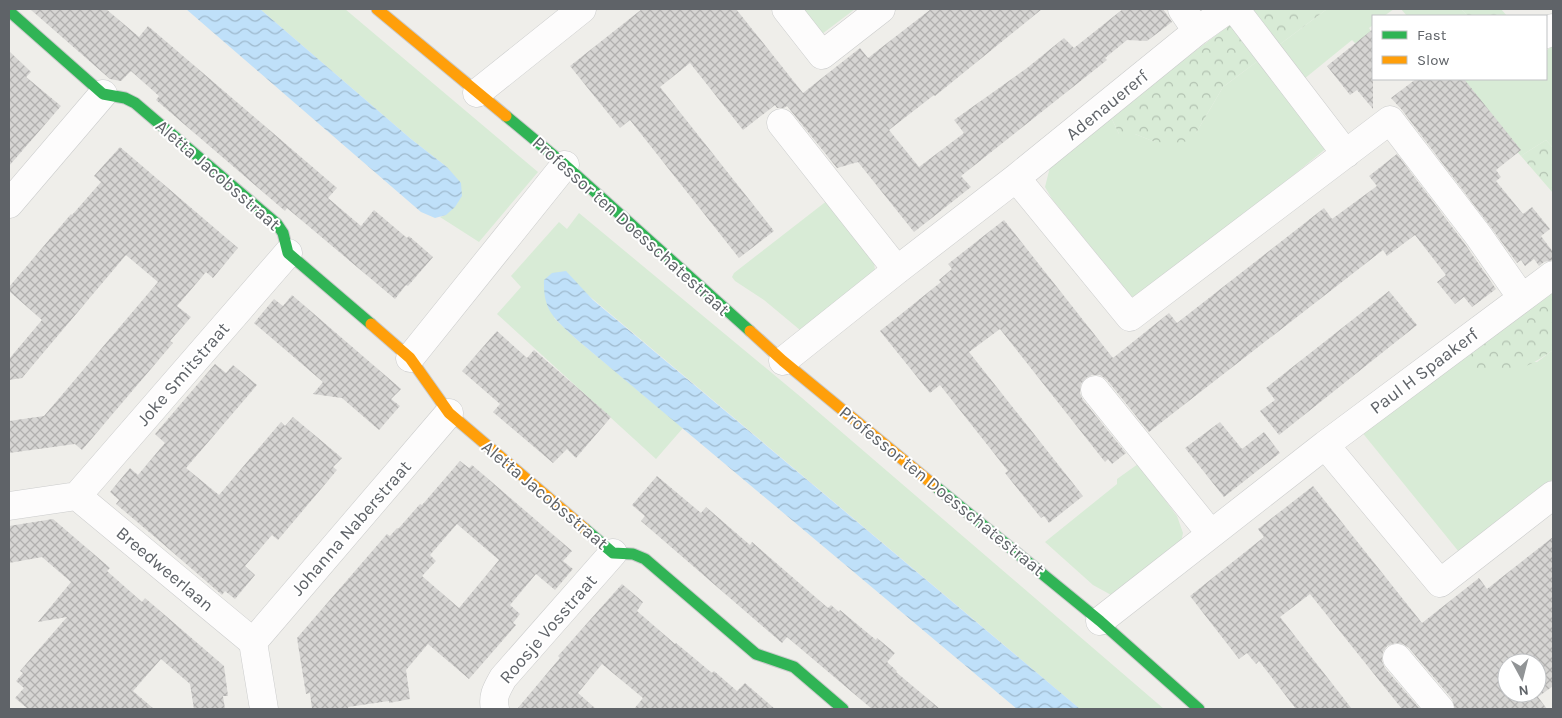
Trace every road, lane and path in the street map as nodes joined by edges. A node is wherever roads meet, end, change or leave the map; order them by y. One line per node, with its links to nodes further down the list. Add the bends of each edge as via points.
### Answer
1 (377, 9): 10 (street, Professor ten Doesschatestraat)
2 (582, 9): 10 (street)
3 (786, 9): 4 (street, via 822,55)
4 (881, 9)
5 (1182, 9): 9 (street)
6 (1228, 9): 9 (street, Adenauererf)
7 (1235, 9): 13 (street)
8 (9, 11): 11 (street, Aletta Jacobsstraat)
9 (1197, 31): 15 (street, Adenauererf)
10 (477, 92): 14 (street, Professor ten Doesschatestraat)
11 (104, 94): 16 (street); 17 (street, Aletta Jacobsstraat, via 135,103 277,224)
12 (781, 123): 18 (street)
13 (1346, 154): 15 (street, via 1130,318); 20 (street, via 1390,120)
14 (565, 165): 21 (street); 22 (street, Professor ten Doesschatestraat)
15 (1016, 178): 18 (street)
16 (9, 204)
17 (288, 253): 21 (street, Aletta Jacobsstraat); 27 (street, Joke Smitstraat)
18 (897, 270): 22 (street)
19 (1553, 275): 20 (street, Paul H Spaakerf)
20 (1522, 298): 25 (street, Paul H Spaakerf)
21 (410, 358): 24 (street, Aletta Jacobsstraat)
22 (783, 361): 31 (street, Professor ten Doesschatestraat)
23 (1096, 390): 29 (street)
24 (449, 413): 30 (street, Aletta Jacobsstraat); 32 (street, Johanna Naberstraat)
25 (1325, 445): 26 (street, via 1440,583); 29 (street)
26 (1553, 495)
27 (77, 496): 28 (street); 32 (street, Breedweerlaan)
28 (9, 506)
29 (1211, 534): 31 (street)
30 (613, 553): 35 (street, Roosje Vosstraat, via 503,678 493,700); 36 (street, Aletta Jacobsstraat, via 633,554 645,559 756,654 794,667)
31 (1100, 621): 37 (street, Professor ten Doesschatestraat)
32 (253, 642): 34 (street)
33 (1397, 658): 38 (street)
34 (264, 709)
35 (495, 709)
36 (843, 709)
37 (1199, 709)
38 (1440, 709)

